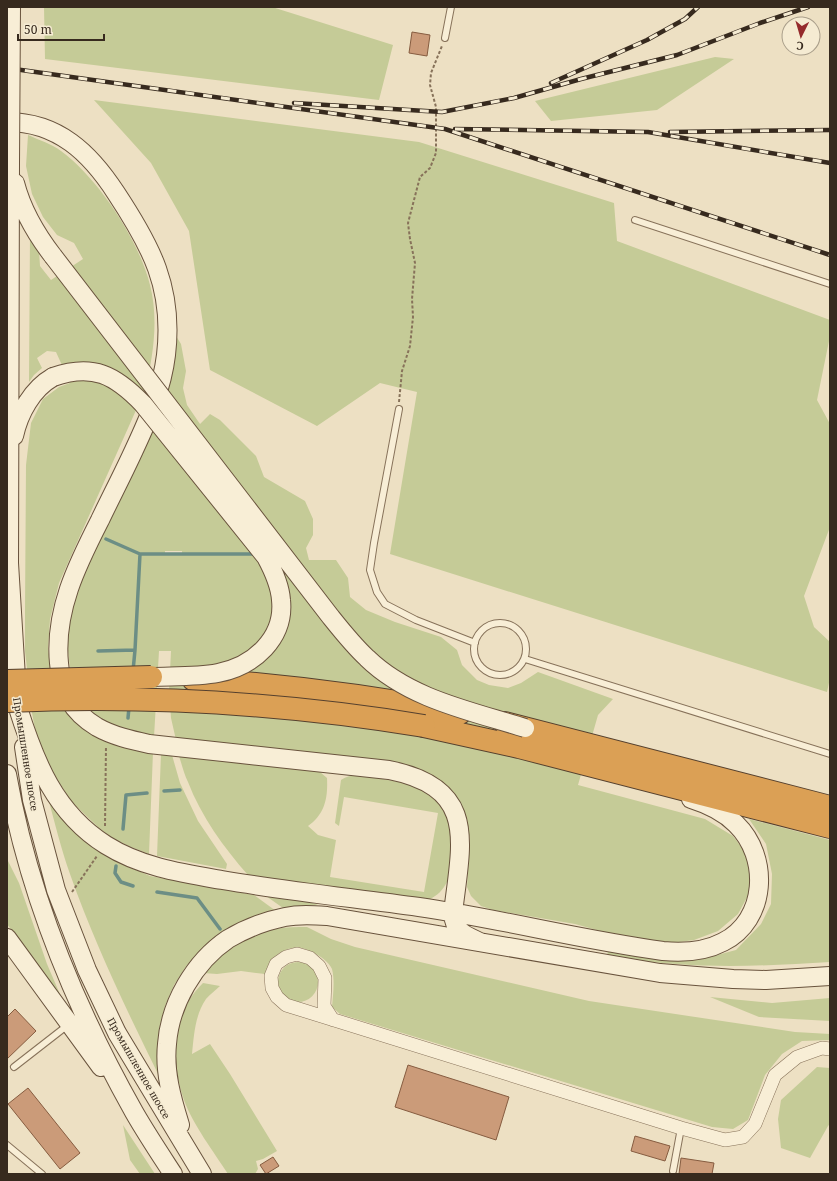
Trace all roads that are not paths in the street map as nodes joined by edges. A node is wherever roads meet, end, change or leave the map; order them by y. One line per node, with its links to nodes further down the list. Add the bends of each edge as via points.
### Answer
1 (11, 7): 5 (main road, Промышленное шоссе, bridge)
2 (451, 7): 3 (lane)
3 (445, 38)
4 (7, 122): 22 (main road, via 31,125 63,137 92,161 129,212 149,248 166,299 168,337 158,392 135,449 76,570 60,623 58,656 62,686 68,699 87,720 106,731 149,744 390,770 415,777 439,791 455,812 461,840)
5 (10, 163): 9 (main road, Промышленное шоссе); 15 (main road, bridge, via 18,194 38,236 330,616 367,659 405,686 423,695)
6 (635, 220): 7 (lane)
7 (830, 284)
8 (399, 409): 10 (lane, via 370,570 376,592 385,604 416,620)
9 (9, 456): 12 (main road, bridge, via 15,431 27,403 44,382 78,370 107,375 120,382 143,404 266,557 279,588 281,600 279,625 266,648 254,658 218,673); 14 (main road, Промышленное шоссе)
10 (475, 643): 11 (lane, via 475,654 479,664 487,672 509,674); 11 (lane, via 480,633 488,626 508,624 518,629 524,638 527,648)
11 (525, 659): 16 (lane)
12 (151, 677): 13 (highway, bridge); 15 (highway, bridge, via 316,690 426,706)
13 (7, 681)
14 (12, 705): 17 (highway, bridge, via 83,698 193,700 310,709 369,717); 24 (main road, via 45,779 58,801 104,844 123,855 175,872 249,885); 38 (main road, Промышленное шоссе, via 32,800 56,890 117,1033)
15 (526, 728): 17 (highway)
16 (830, 754)
17 (610, 760): 19 (highway); 20 (highway); 26 (main road, via 712,808 736,824 752,846 760,870 758,896 746,922 725,941 710,948 680,953)
18 (7, 774): 23 (main road, Промышленное шоссе, via 21,842)
19 (830, 807)
20 (830, 827)
21 (7, 839): 23 (main road, via 16,850)
22 (456, 884): 24 (main road, via 453,894 445,902); 25 (main road); 26 (main road, via 466,904)
23 (37, 895): 35 (main road, Промышленное шоссе, via 59,957 86,1019)
24 (422, 908): 25 (main road)
25 (453, 913): 26 (main road); 27 (main road, via 450,921 443,927); 29 (main road, via 453,921 458,930)
26 (484, 919)
27 (420, 931): 29 (main road); 38 (main road, via 327,916 292,916 248,928 211,953 195,971 174,1008 166,1044 171,1092)
28 (7, 938): 32 (main road)
29 (480, 942): 30 (main road, via 660,973 766,980)
30 (830, 976)
31 (333, 1020): 31 (street, via 324,1006 325,978 319,966 310,958 297,954 286,957 276,964 271,976 272,988 277,998 286,1005); 36 (street)
32 (69, 1024): 34 (lane); 35 (main road)
33 (830, 1049): 36 (street, via 822,1048 797,1057 775,1076 755,1124 743,1137 725,1140)
34 (14, 1067)
35 (135, 1113): 41 (main road, Промышленное шоссе)
36 (681, 1128): 39 (lane)
37 (7, 1145): 40 (lane)
38 (187, 1151): 42 (main road, Промышленное шоссе)
39 (673, 1171)
40 (42, 1174)
41 (173, 1174)
42 (202, 1174)

